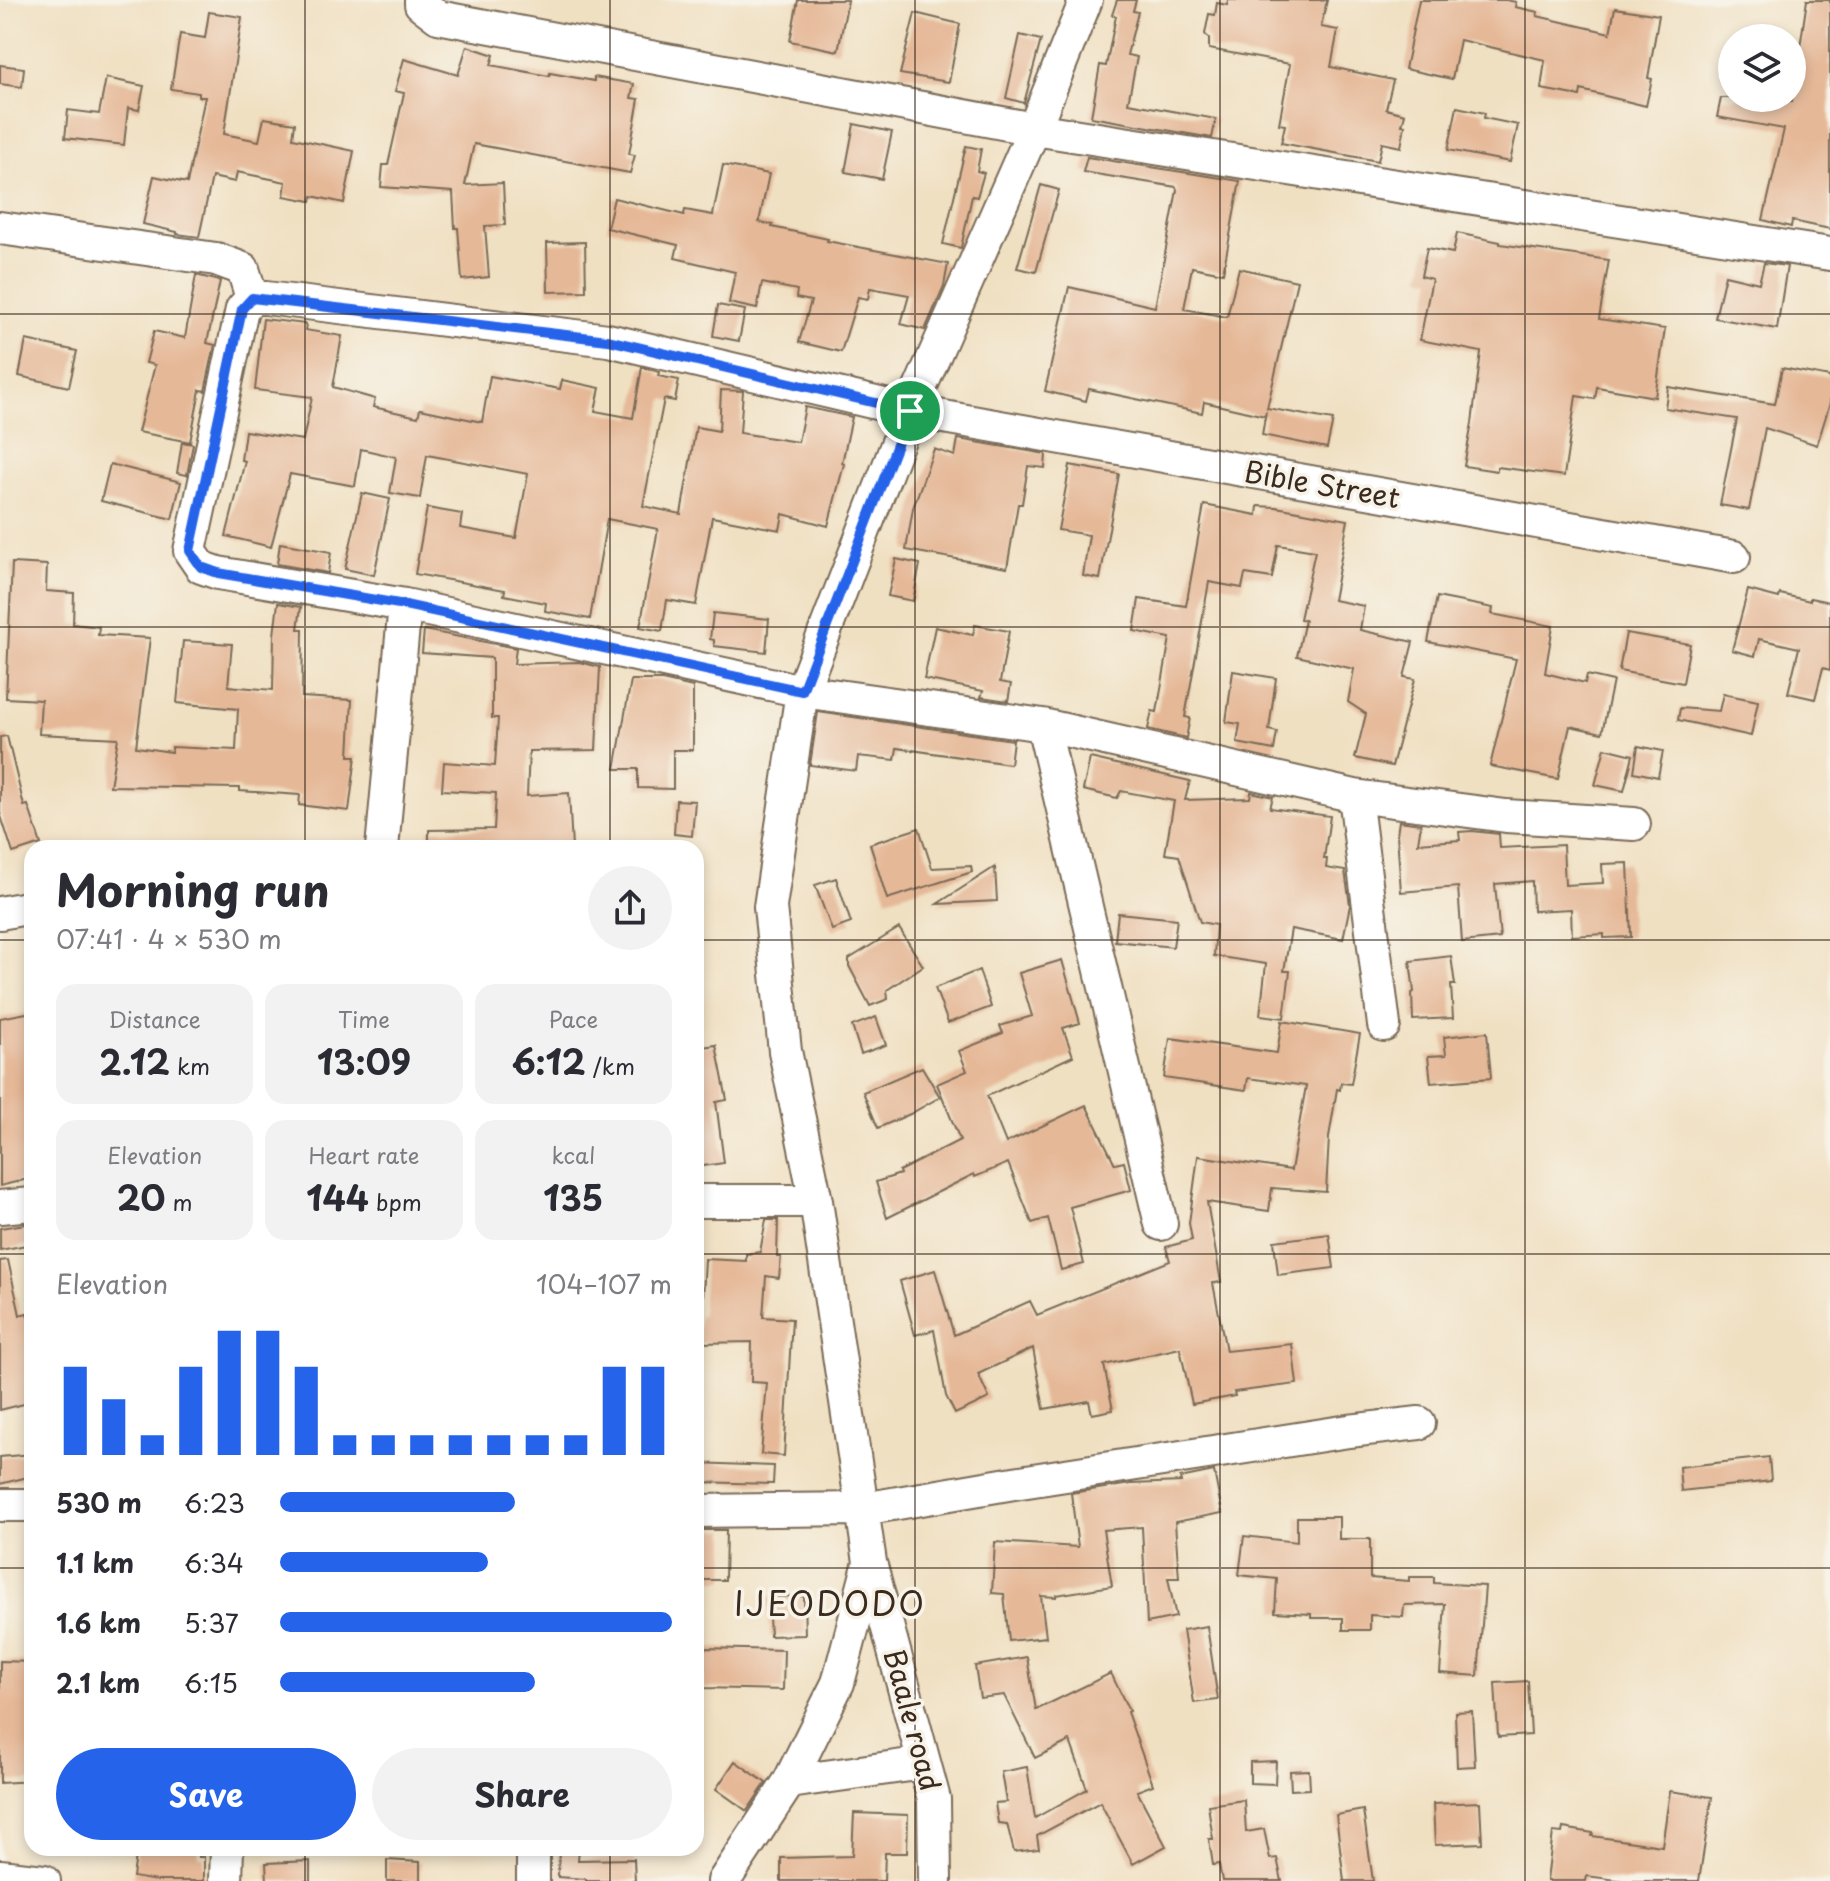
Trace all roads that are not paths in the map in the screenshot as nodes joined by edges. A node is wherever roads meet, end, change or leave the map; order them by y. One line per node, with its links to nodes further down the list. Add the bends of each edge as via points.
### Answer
1 (421, 0): 3 (street, via 438,17)
2 (1086, 0): 3 (street)
3 (1034, 129): 5 (street); 7 (street)
4 (0, 228): 6 (street, via 216,259 243,269)
5 (1830, 254)
6 (252, 298): 7 (street, Bible Street, via 608,340); 9 (street, via 242,309 190,551 201,567 218,573)
7 (910, 411): 8 (street, Bible Street); 10 (street)
8 (1734, 557)
9 (405, 605): 10 (street); 14 (street)
10 (802, 691): 11 (street); 19 (street, via 770,907 785,1051)
11 (1043, 725): 12 (street); 22 (street)
12 (1355, 796): 13 (street, via 1506,816); 17 (street)
13 (1634, 824)
14 (383, 840)
15 (24, 908): 16 (street)
16 (0, 913)
17 (1384, 1025)
18 (704, 1201): 19 (street)
19 (816, 1201): 26 (street)
20 (24, 1205): 21 (street)
21 (0, 1207)
22 (1161, 1224)
23 (1419, 1423): 26 (street)
24 (0, 1505): 25 (street)
25 (24, 1505)
26 (863, 1509): 27 (street); 28 (street)
27 (704, 1511)
28 (870, 1562): 29 (street, Baale road); 30 (street, via 838,1683)
29 (924, 1763): 30 (street); 38 (street, Baale road, via 934,1799)
30 (789, 1782): 37 (street)
31 (227, 1856): 35 (street)
32 (533, 1856): 36 (street)
33 (0, 1876): 34 (street)
34 (44, 1881)
35 (226, 1881)
36 (533, 1881)
37 (724, 1881)
38 (935, 1881)

